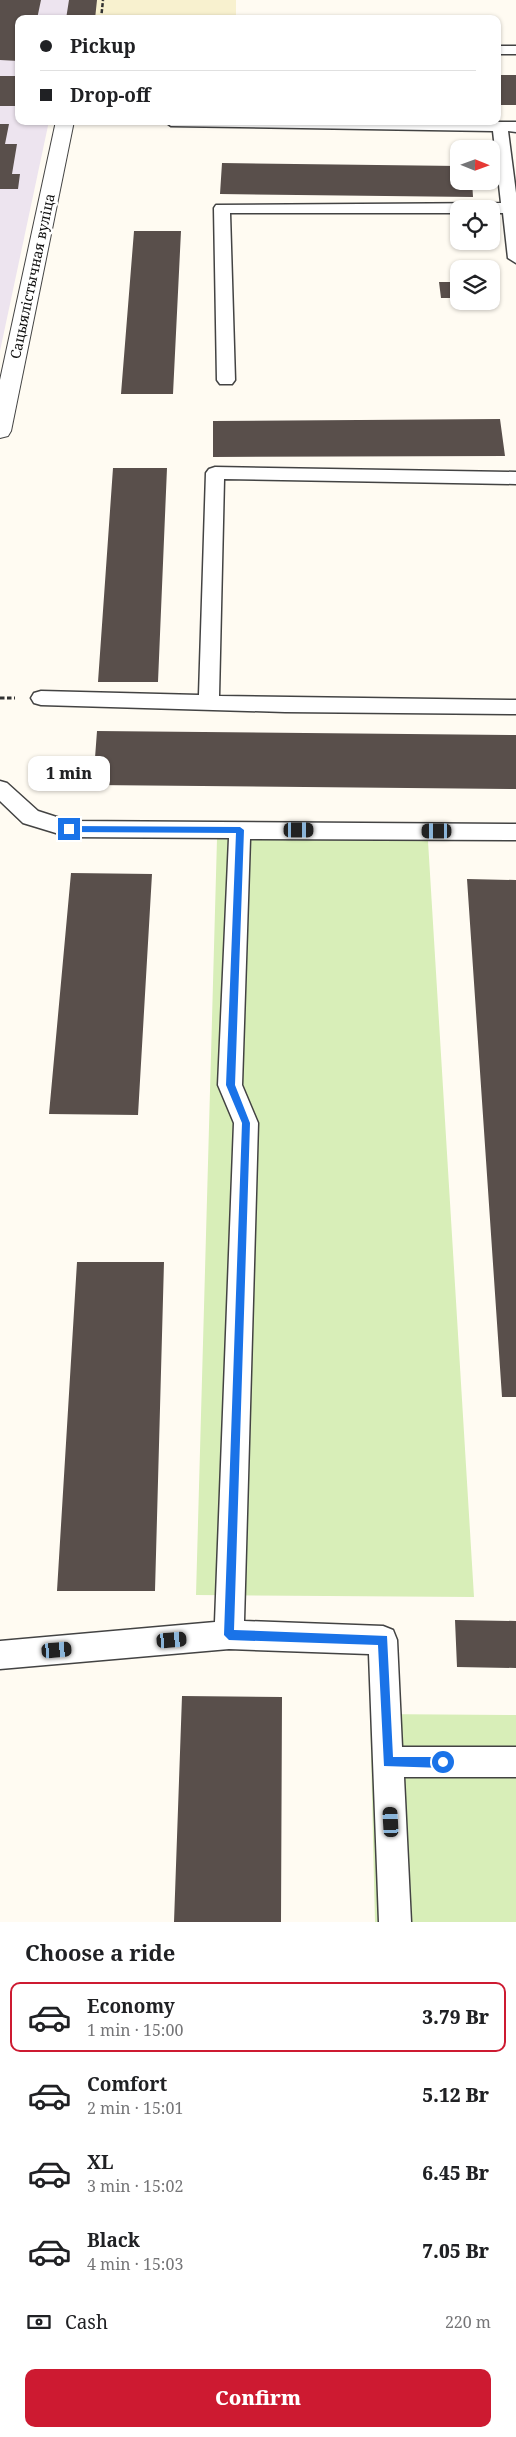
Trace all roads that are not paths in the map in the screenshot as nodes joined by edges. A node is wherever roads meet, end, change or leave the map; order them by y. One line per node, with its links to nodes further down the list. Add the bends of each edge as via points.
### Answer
1 (501, 50): 2 (lane)
2 (516, 50)
3 (64, 125): 10 (street, Сацыялістычная вуліца)
4 (434, 125): 5 (lane)
5 (500, 126): 6 (lane); 7 (lane)
6 (516, 127)
7 (512, 208): 8 (lane); 9 (lane, via 222,208)
8 (516, 258)
9 (226, 380)
10 (0, 431)
11 (516, 478): 13 (lane, via 215,473)
12 (41, 698): 13 (lane)
13 (209, 703): 14 (lane)
14 (516, 707)
15 (0, 789): 16 (lane, via 31,817 69,829)
16 (240, 830): 17 (lane); 18 (lane, via 230,1085 246,1123)
17 (516, 832)
18 (229, 1635): 19 (lane); 20 (lane, via 383,1640)
19 (0, 1655)
20 (388, 1762): 21 (lane); 22 (lane)
21 (516, 1762)
22 (395, 1922)

